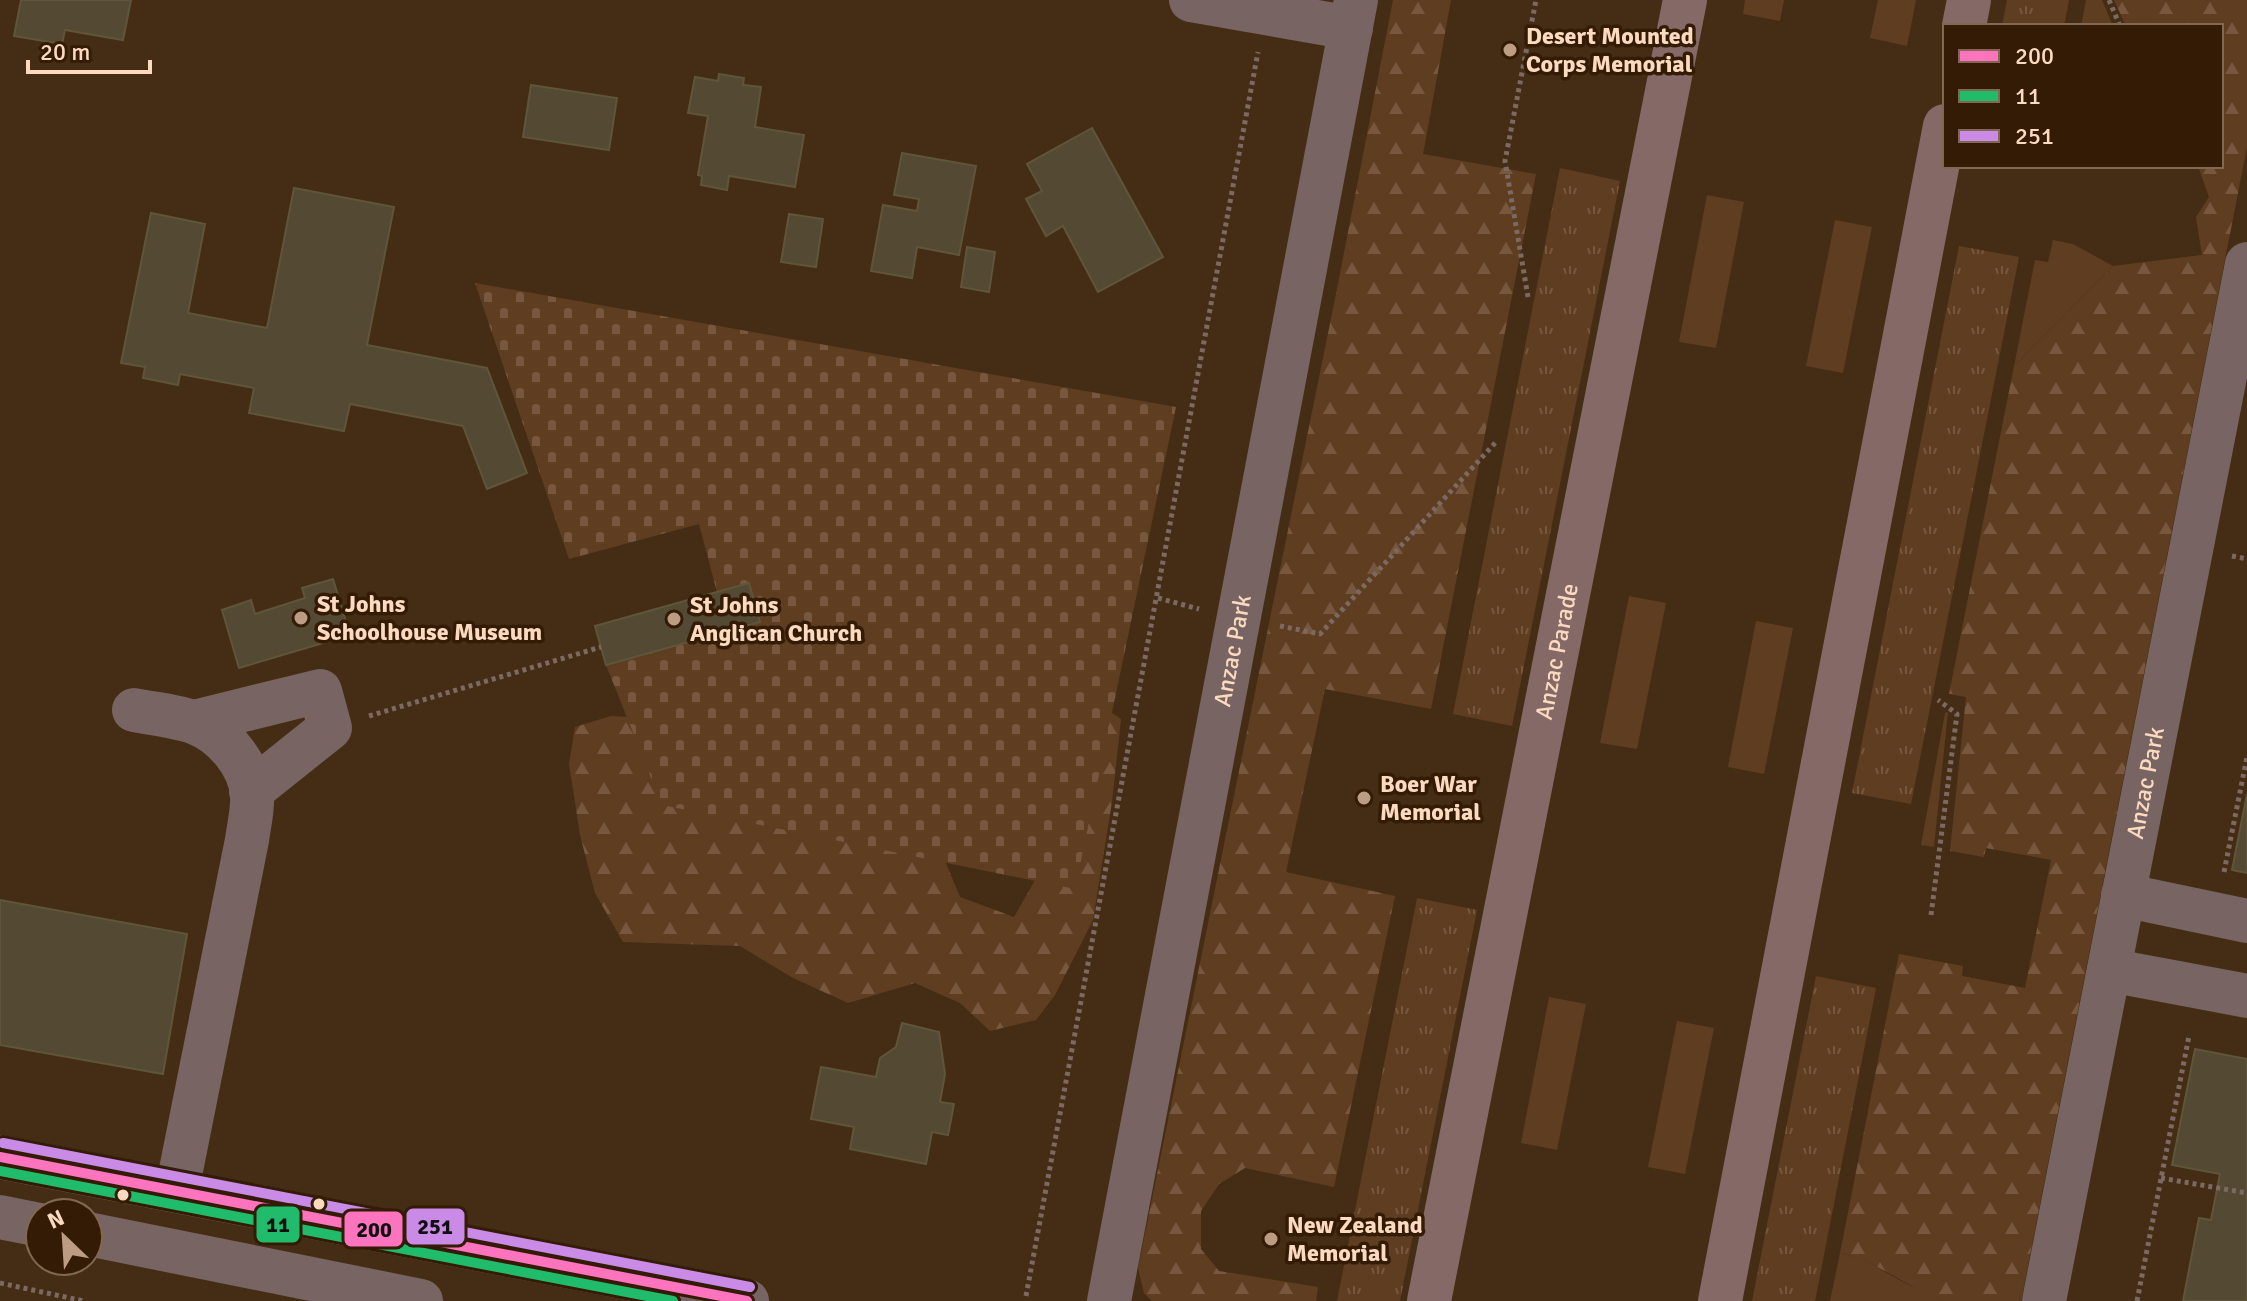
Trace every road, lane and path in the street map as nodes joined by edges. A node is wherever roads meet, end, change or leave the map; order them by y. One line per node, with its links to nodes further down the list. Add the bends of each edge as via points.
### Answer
1 (1191, 0): 6 (street)
2 (1536, 0): 12 (path, via 1505,161)
3 (1685, 0): 43 (main road, Anzac Parade)
4 (1969, 0): 8 (main road)
5 (2109, 0): 9 (path)
6 (1266, 13): 7 (street); 14 (path)
7 (1354, 14): 15 (street, Anzac Park)
8 (1964, 24)
9 (2119, 24)
10 (1943, 136): 44 (main road)
11 (2247, 264): 24 (street, Anzac Park)
12 (1528, 297)
13 (1496, 442): 15 (path, via 1320,634)
14 (1158, 598): 15 (path); 38 (path)
15 (1240, 618): 42 (street, Anzac Park)
16 (601, 647): 20 (path)
17 (1938, 700): 25 (path, via 1957,714)
18 (134, 710): 19 (street)
19 (194, 722): 20 (street, via 320,691); 22 (street, via 234,752)
20 (330, 728): 22 (street)
21 (2247, 757): 23 (path)
22 (251, 791): 32 (street, via 247,840)
23 (2223, 881)
24 (2123, 895): 26 (street); 27 (street, Anzac Park)
25 (1931, 915)
26 (2247, 921)
27 (2109, 970): 28 (street); 45 (street, Anzac Park)
28 (2247, 996)
29 (2189, 1036): 31 (path)
30 (0, 1157): 32 (street)
31 (2161, 1178): 33 (path); 46 (path)
32 (177, 1190): 41 (street)
33 (2247, 1193)
34 (0, 1217): 35 (street)
35 (24, 1222)
36 (104, 1237): 40 (street)
37 (0, 1283): 39 (path)
38 (1026, 1296)
39 (84, 1301)
40 (421, 1301)
41 (747, 1301)
42 (1109, 1301)
43 (1429, 1301)
44 (1720, 1301)
45 (2044, 1301)
46 (2137, 1301)

